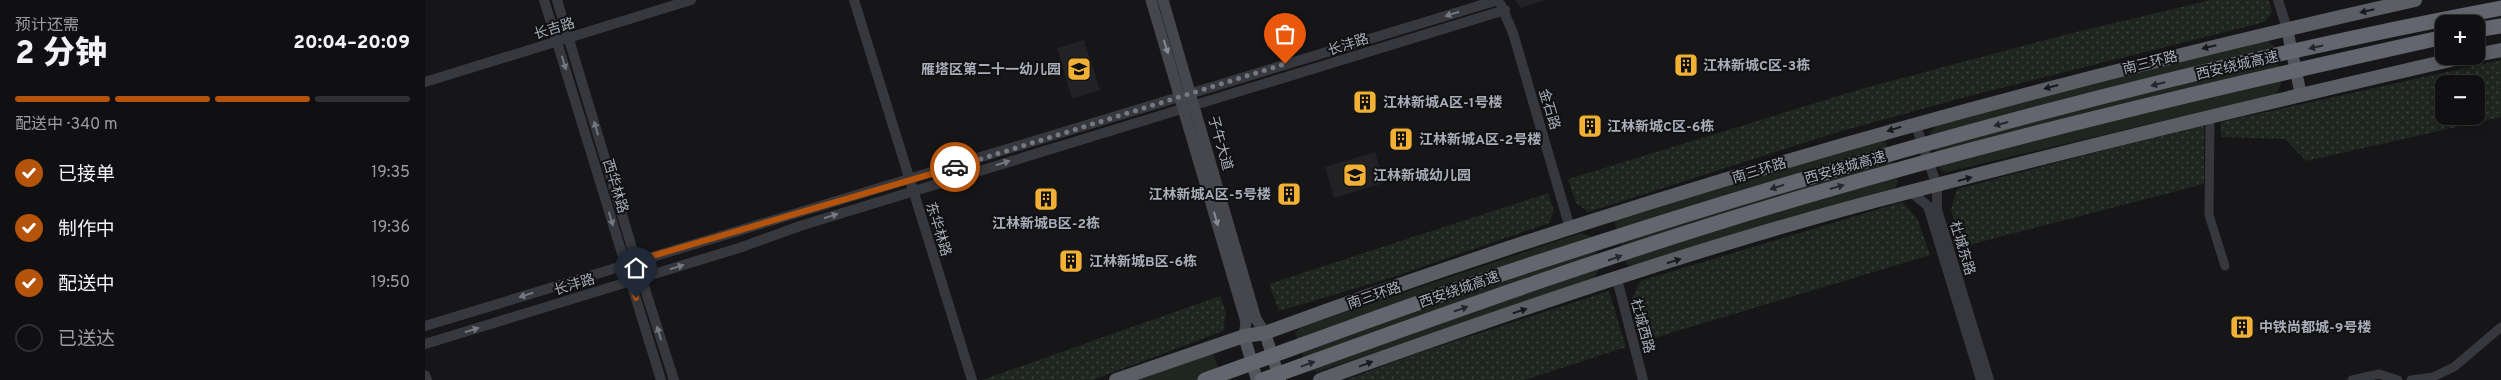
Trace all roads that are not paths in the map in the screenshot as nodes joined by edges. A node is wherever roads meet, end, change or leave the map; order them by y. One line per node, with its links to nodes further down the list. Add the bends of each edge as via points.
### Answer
1 (545, 0): 17 (street, 西华林路)
2 (557, 0): 15 (street, 西华林路)
3 (691, 0): 15 (street, 长吉路)
4 (854, 0): 27 (street, 东华林路)
5 (1151, 0): 22 (main road, 子午大道, one-way to 22)
6 (1163, 0): 22 (main road, 子午大道)
7 (1498, 0): 11 (street, 金石路); 22 (street, 长沣路, one-way to 22)
8 (2278, 0): 13 (street)
9 (2415, 0): 13 (highway, 南三环路, one-way to 13)
10 (2501, 8): 47 (highway, 西安绕城高速, one-way to 47, bridge, via 2252,61 1851,164 1498,276)
11 (1505, 10): 24 (street, 长沣路); 30 (street, 金石路)
12 (2501, 26): 14 (highway)
13 (2287, 29): 23 (main road); 26 (highway, 南三环路, one-way to 26)
14 (2485, 29)
15 (569, 37): 17 (street, 长吉路); 31 (street, 西华林路, one-way to 15)
16 (2435, 39): 49 (highway, 西安绕城高速, one-way to 16, bridge, via 1438,317 1812,194 2043,130)
17 (557, 41): 21 (street, 长吉路); 31 (street, 西华林路, one-way to 31)
18 (2501, 50): 19 (highway)
19 (2485, 53)
20 (2435, 64): 23 (highway)
21 (425, 82)
22 (1186, 95): 24 (main road, 子午大道); 27 (street, 长沣路)
23 (2301, 95): 25 (highway)
24 (1190, 108): 27 (street, 长沣路, one-way to 24); 38 (main road, 子午大道, via 1256,319); 39 (main road, 子午大道, one-way to 39, via 1246,322)
25 (2211, 116): 28 (highway, one-way to 25); 32 (street, via 2209,215)
26 (1915, 123): 28 (street, 杜城东路); 30 (highway, 南三环路, one-way to 30)
27 (912, 186): 31 (street, 长沣路); 33 (street, 长沣路, one-way to 27); 45 (street, 东华林路)
28 (1937, 186): 29 (highway); 54 (street, 杜城东路, via 1937,210)
29 (1910, 191): 34 (highway, one-way to 29); 53 (street, 杜城东路, via 1928,206)
30 (1570, 228): 38 (highway, 南三环路)
31 (631, 263): 33 (street, 西华林路); 35 (street, 西华林路); 36 (street, 长沣路, one-way to 36)
32 (2225, 266)
33 (642, 278): 35 (street, 长沣路); 44 (street, 西华林路, one-way to 33)
34 (1617, 279): 51 (highway, one-way to 34); 52 (street, 杜城西路)
35 (631, 281): 40 (street, 长沣路, one-way to 35); 43 (street, 西华林路)
36 (425, 326)
37 (2501, 327): 57 (street, via 2454,368 2433,377)
38 (1265, 333): 39 (highway, 南三环路); 50 (main road, 子午大道)
39 (1244, 336): 46 (highway, 南三环路); 48 (main road, 子午大道)
40 (425, 344)
41 (425, 375): 42 (street)
42 (427, 380)
43 (661, 380)
44 (674, 380)
45 (972, 380)
46 (1116, 380)
47 (1205, 380)
48 (1257, 380)
49 (1262, 380)
50 (1280, 380)
51 (1320, 380)
52 (1643, 380)
53 (1981, 380)
54 (1989, 380)
55 (2352, 380): 56 (street, via 2379,374)
56 (2398, 380)
57 (2411, 380)

